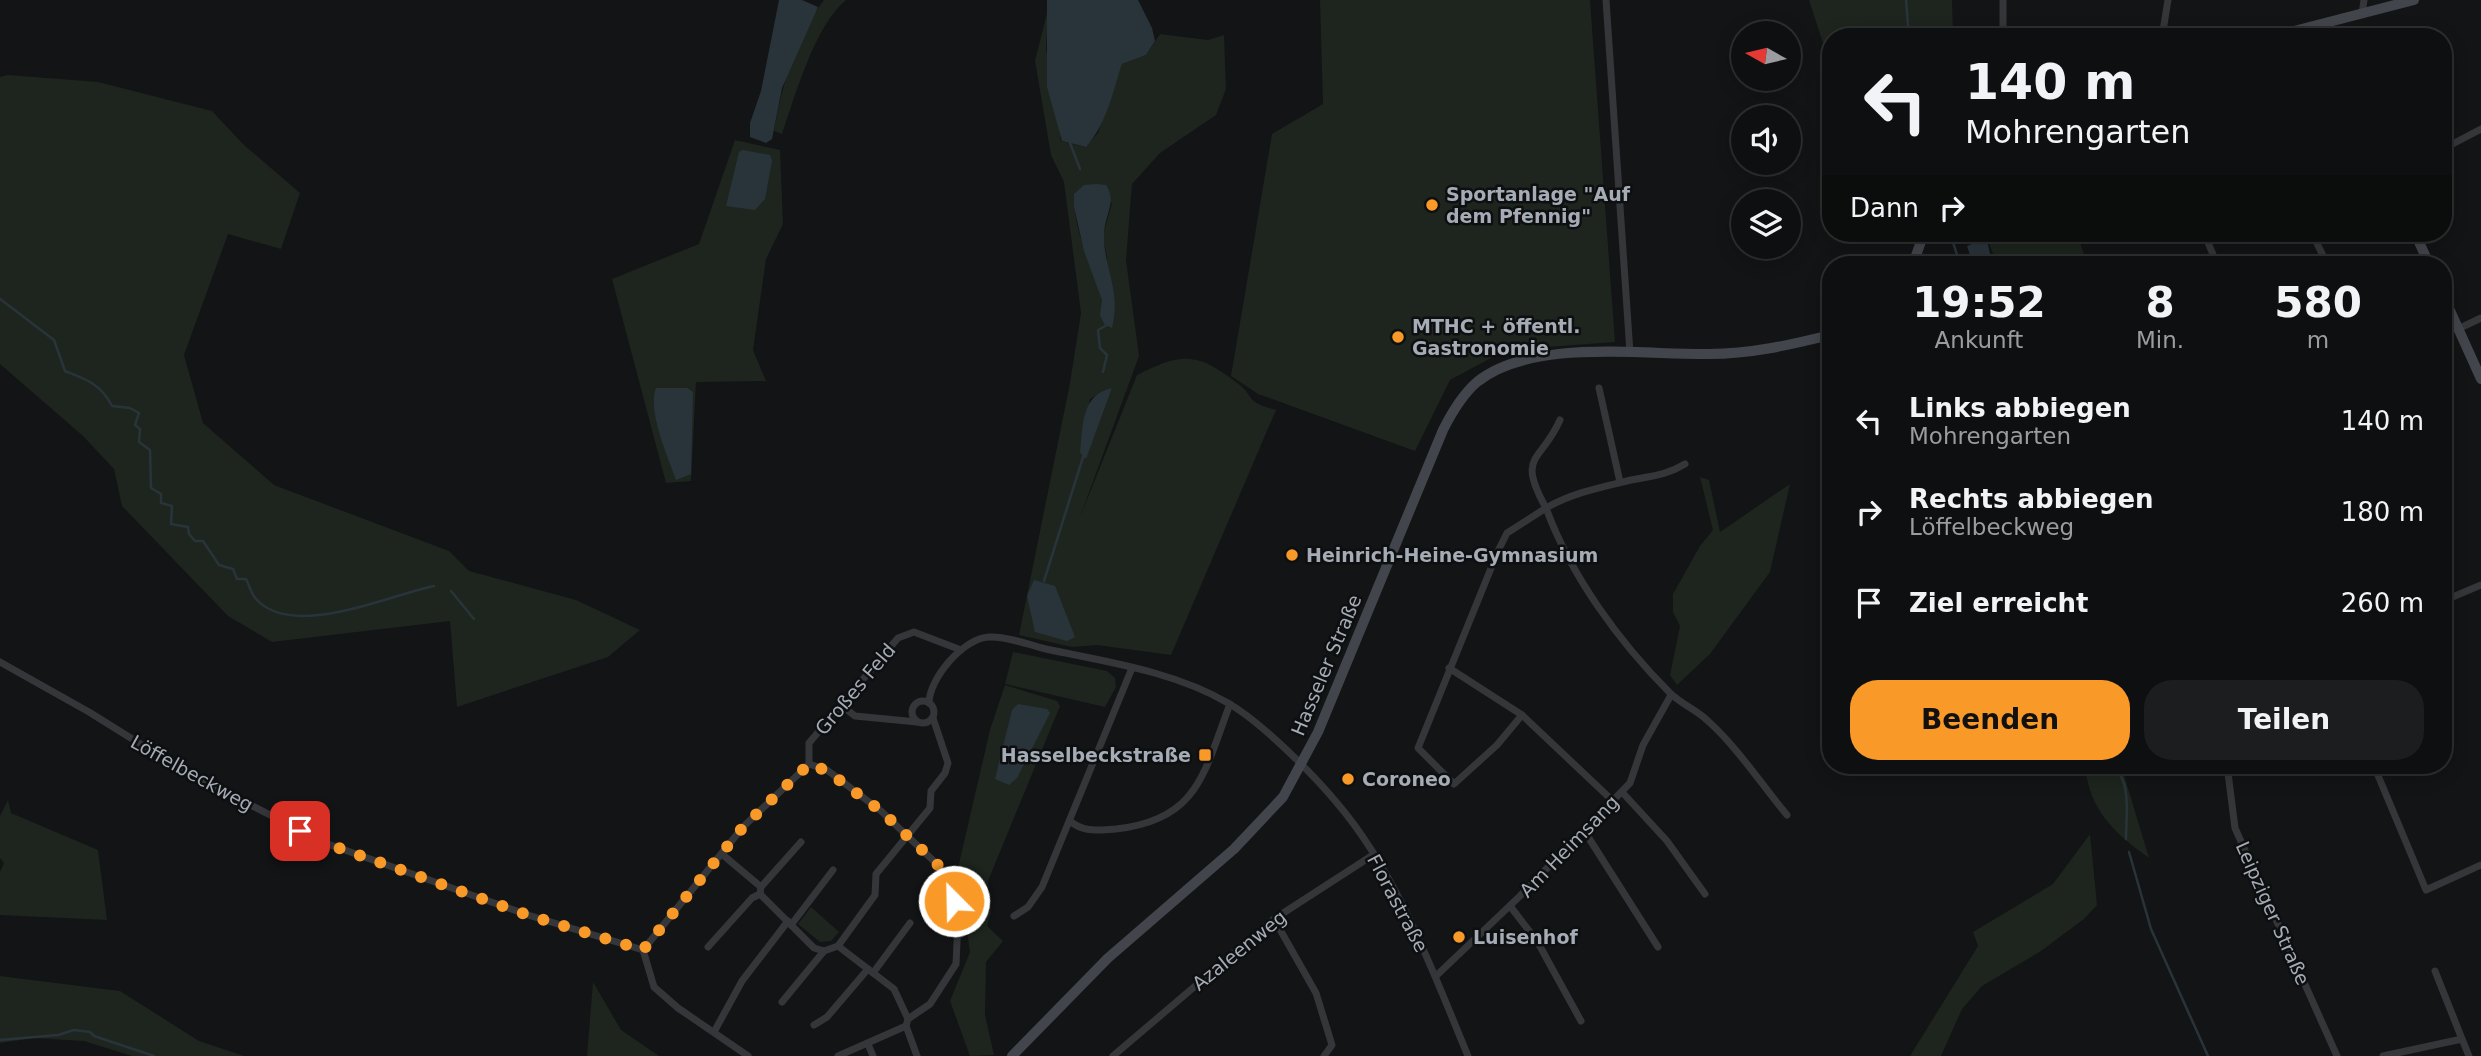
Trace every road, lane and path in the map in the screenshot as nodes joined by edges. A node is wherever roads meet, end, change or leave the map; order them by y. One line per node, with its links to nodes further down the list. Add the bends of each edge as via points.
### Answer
1 (1606, 0): 18 (street)
2 (2003, 0): 8 (street)
3 (2168, 0): 9 (street)
4 (2364, 0): 6 (street)
5 (2414, 0): 6 (main road)
6 (2362, 15): 7 (main road)
7 (2324, 25): 10 (main road); 11 (main road)
8 (2003, 28)
9 (2163, 28)
10 (2311, 28)
11 (2325, 28)
12 (2481, 129): 13 (street)
13 (2452, 144)
14 (2452, 315): 16 (main road)
15 (2481, 318): 16 (street)
16 (2458, 328): 19 (main road)
17 (1822, 337): 18 (main road, Hasseler Straße, via 1750,352)
18 (1630, 353): 39 (main road, Hasseler Straße, via 1525,360 1486,376 1466,393 1443,430)
19 (2481, 379)
20 (1598, 388): 23 (street)
21 (1560, 420): 24 (street, via 1532,466 1535,488)
22 (1685, 464): 23 (street, via 1660,476)
23 (1620, 482): 24 (street)
24 (1546, 508): 30 (street, via 1507,533); 31 (street, via 1576,571 1607,618)
25 (2481, 584): 26 (street)
26 (2452, 597)
27 (961, 650): 29 (street, via 988,637); 32 (street, via 929,691); 34 (street, Großes Feld, via 914,632 898,638)
28 (0, 662): 63 (street, Löffelbeckweg, via 182,770 325,843 528,915)
29 (1132, 668): 33 (street, via 1182,681); 45 (street)
30 (1449, 668): 35 (street); 35 (street, via 1418,747 1454,784)
31 (1671, 695): 42 (street, Am Heimsang); 44 (street, via 1707,719)
32 (929, 703): 36 (street); 37 (street, via 921,701 914,706 912,715)
33 (1230, 704): 39 (street); 45 (street, via 1200,780 1180,807 1156,821 1121,828 1086,830)
34 (842, 706): 37 (street, via 855,716); 38 (street, Großes Feld, via 809,743)
35 (1522, 715): 43 (street)
36 (933, 719): 37 (street); 47 (street, via 948,763 931,791 930,808)
37 (917, 722)
38 (809, 764): 47 (street, via 827,771 881,811); 49 (street, via 743,827)
39 (1301, 768): 50 (street, Florastraße, via 1338,804); 79 (main road, Hasseler Straße, via 1272,812 1108,958)
40 (2228, 774): 83 (street, Leipziger Straße, via 2235,828)
41 (2377, 774): 51 (street, via 2426,890)
42 (1622, 792): 43 (street, Am Heimsang); 54 (street, via 1667,841)
43 (1614, 802): 46 (street, Am Heimsang)
44 (1787, 815)
45 (1070, 821): 56 (street, via 1042,887 1028,907)
46 (1585, 832): 55 (street, Am Heimsang); 62 (street)
47 (906, 837): 60 (street, via 876,874 875,895); 70 (street, via 939,866 951,888 960,944 944,986)
48 (801, 842): 53 (street)
49 (723, 855): 53 (street); 63 (street)
50 (1373, 855): 57 (street, Azaleenweg); 67 (street, Florastraße)
51 (2481, 866)
52 (833, 870): 58 (street)
53 (760, 890): 58 (street); 61 (street)
54 (1705, 894)
55 (1510, 906): 67 (street, Am Heimsang); 69 (street, via 1537,941)
56 (1014, 916)
57 (1274, 919): 80 (street, Azaleenweg); 81 (street, via 1316,993 1332,1045)
58 (790, 923): 64 (street, via 814,948); 72 (street, via 741,981)
59 (910, 923): 65 (street)
60 (838, 946): 64 (street); 65 (street)
61 (708, 947)
62 (1658, 947)
63 (643, 950): 72 (street, via 654,987)
64 (824, 951): 68 (street)
65 (871, 971): 70 (street, via 894,989); 71 (street)
66 (2435, 971): 73 (street)
67 (1436, 976): 82 (street, Florastraße)
68 (782, 1002)
69 (1581, 1021)
70 (907, 1023): 74 (street); 78 (street)
71 (814, 1025)
72 (713, 1032): 75 (street)
73 (2462, 1039): 84 (street); 85 (street)
74 (868, 1044): 76 (street); 77 (street)
75 (748, 1056)
76 (838, 1056)
77 (873, 1056)
78 (917, 1056)
79 (1012, 1056)
80 (1114, 1056)
81 (1324, 1056)
82 (1468, 1056)
83 (2337, 1056)
84 (2383, 1056)
85 (2469, 1056)

